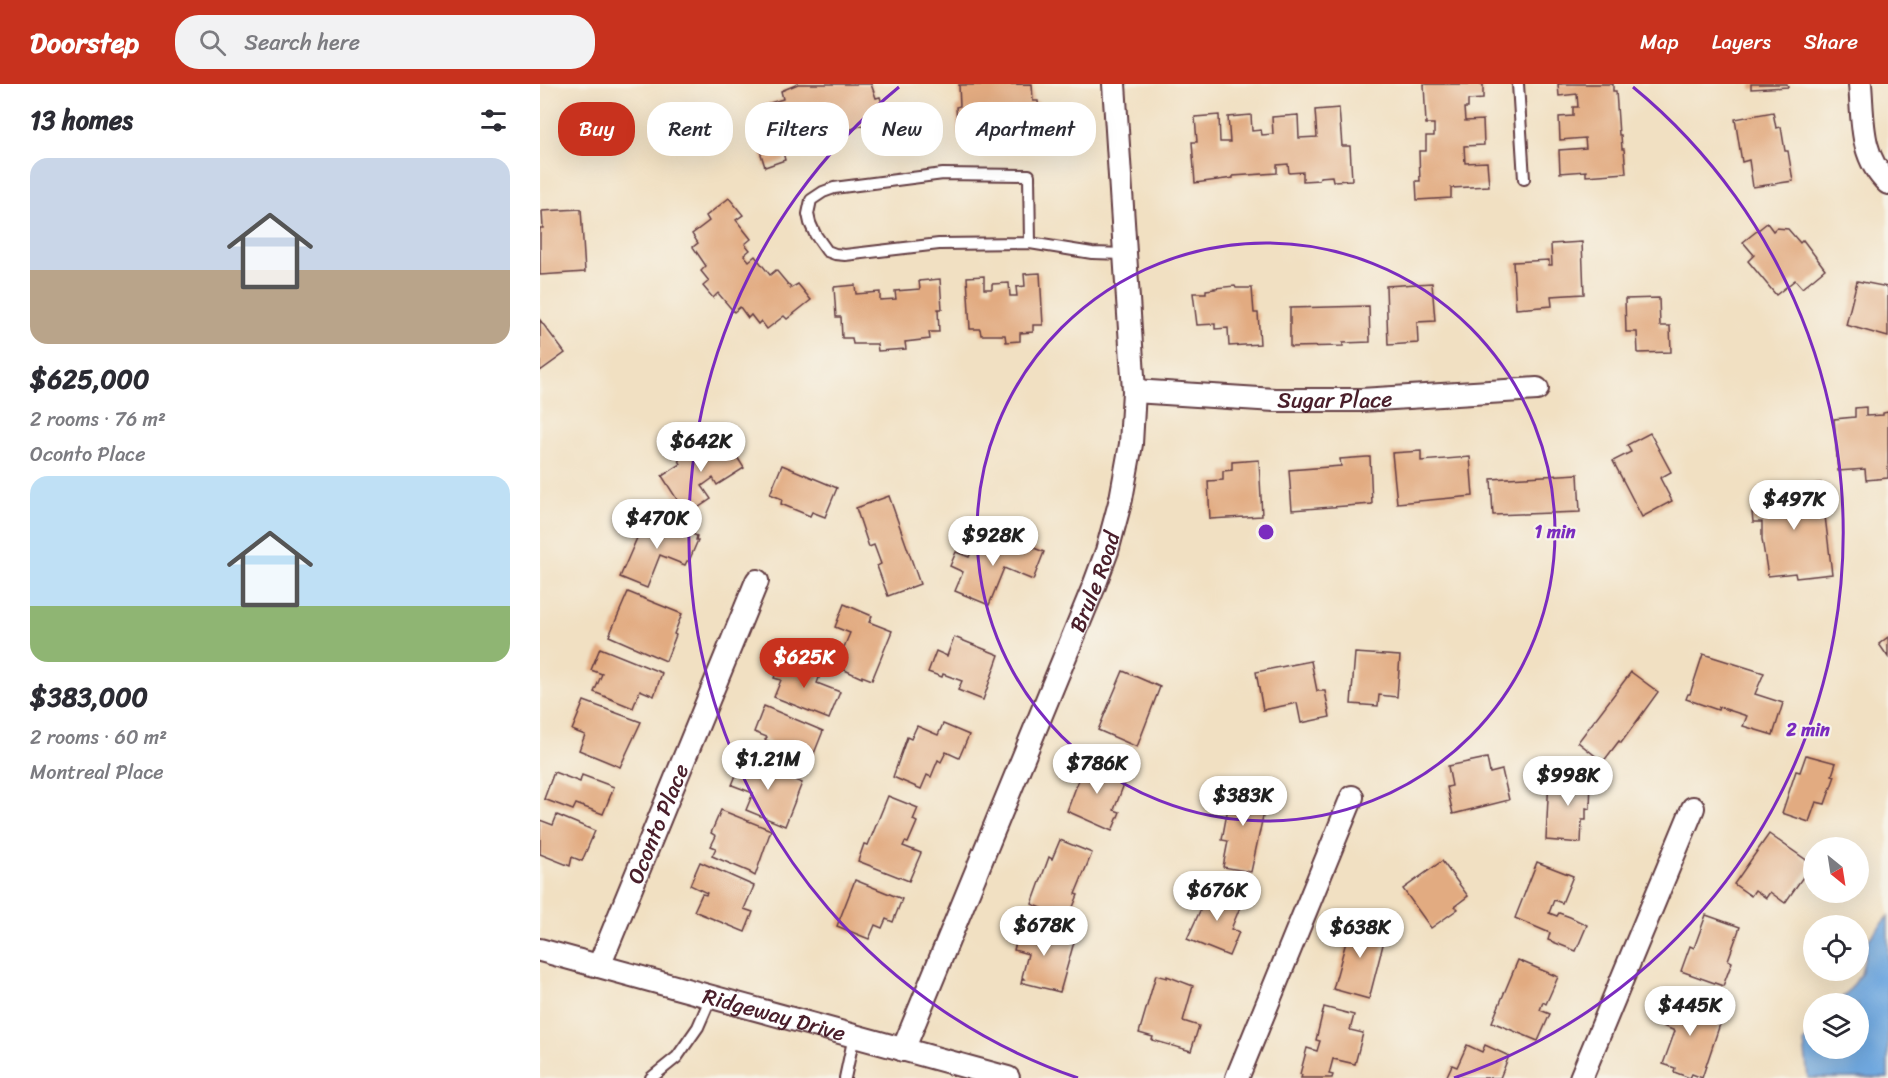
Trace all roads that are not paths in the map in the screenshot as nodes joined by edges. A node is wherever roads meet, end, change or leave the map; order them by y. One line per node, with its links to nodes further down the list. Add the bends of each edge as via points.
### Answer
1 (1114, 84): 7 (street, Brule Road)
2 (1518, 84): 4 (lane)
3 (1860, 84): 5 (street, via 1865,144 1870,159)
4 (1524, 179)
5 (1888, 183)
6 (1030, 243): 6 (lane, via 939,244 835,254 827,251 815,234 808,207 816,196 834,188 943,174 1029,175); 7 (lane)
7 (1125, 254): 9 (street, Brule Road)
8 (1537, 389): 9 (street, Sugar Place, via 1361,400 1275,400)
9 (1134, 391): 17 (street, Brule Road, via 1122,499 1107,551)
10 (757, 581): 14 (street, Oconto Place)
11 (1352, 797): 21 (street)
12 (1693, 808): 22 (street)
13 (540, 950): 14 (street, Ridgeway Drive)
14 (599, 966): 15 (street, Ridgeway Drive)
15 (711, 997): 16 (street, Ridgeway Drive); 18 (lane, via 698,1027 677,1057)
16 (854, 1036): 17 (street, Ridgeway Drive); 19 (lane)
17 (903, 1050): 20 (street, Ridgeway Drive)
18 (651, 1078)
19 (845, 1078)
20 (1008, 1078)
21 (1237, 1078)
22 (1581, 1078)

